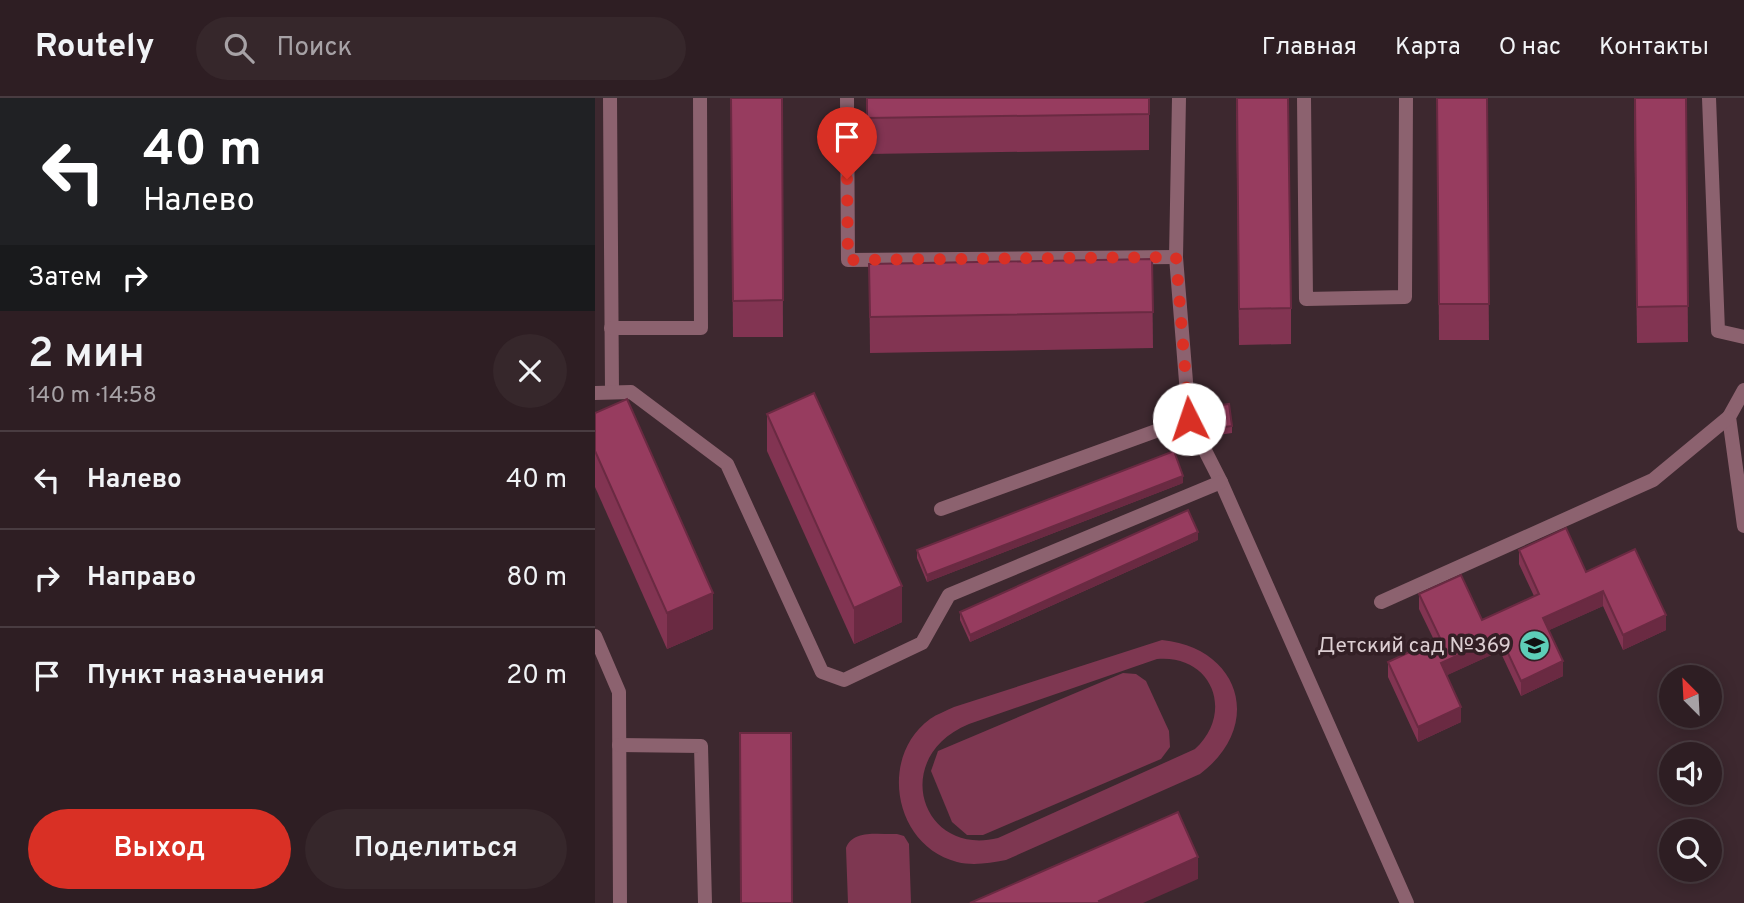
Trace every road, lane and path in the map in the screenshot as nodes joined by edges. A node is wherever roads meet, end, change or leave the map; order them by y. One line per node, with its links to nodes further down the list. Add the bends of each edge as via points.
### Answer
1 (610, 98): 9 (lane)
2 (700, 98): 9 (lane, via 701,328)
3 (847, 98): 8 (lane, via 848,260)
4 (1179, 98): 8 (lane)
5 (1304, 98): 6 (lane, via 1306,299 1405,297)
6 (1406, 98)
7 (1709, 98): 10 (lane, via 1718,331)
8 (1176, 257): 15 (lane)
9 (611, 328): 12 (lane)
10 (1744, 337)
11 (1744, 390): 14 (lane)
12 (612, 392): 13 (lane); 16 (lane, via 631,392 727,464 822,672 845,680 922,643 949,594)
13 (595, 393)
14 (1728, 416): 18 (lane); 19 (lane, via 1653,481)
15 (1189, 419): 16 (lane); 17 (lane)
16 (1221, 482): 24 (lane)
17 (941, 509)
18 (1744, 526)
19 (1381, 602)
20 (595, 636): 21 (lane, via 619,692)
21 (619, 745): 22 (lane); 23 (lane, via 701,746)
22 (620, 903)
23 (705, 903)
24 (1407, 903)

